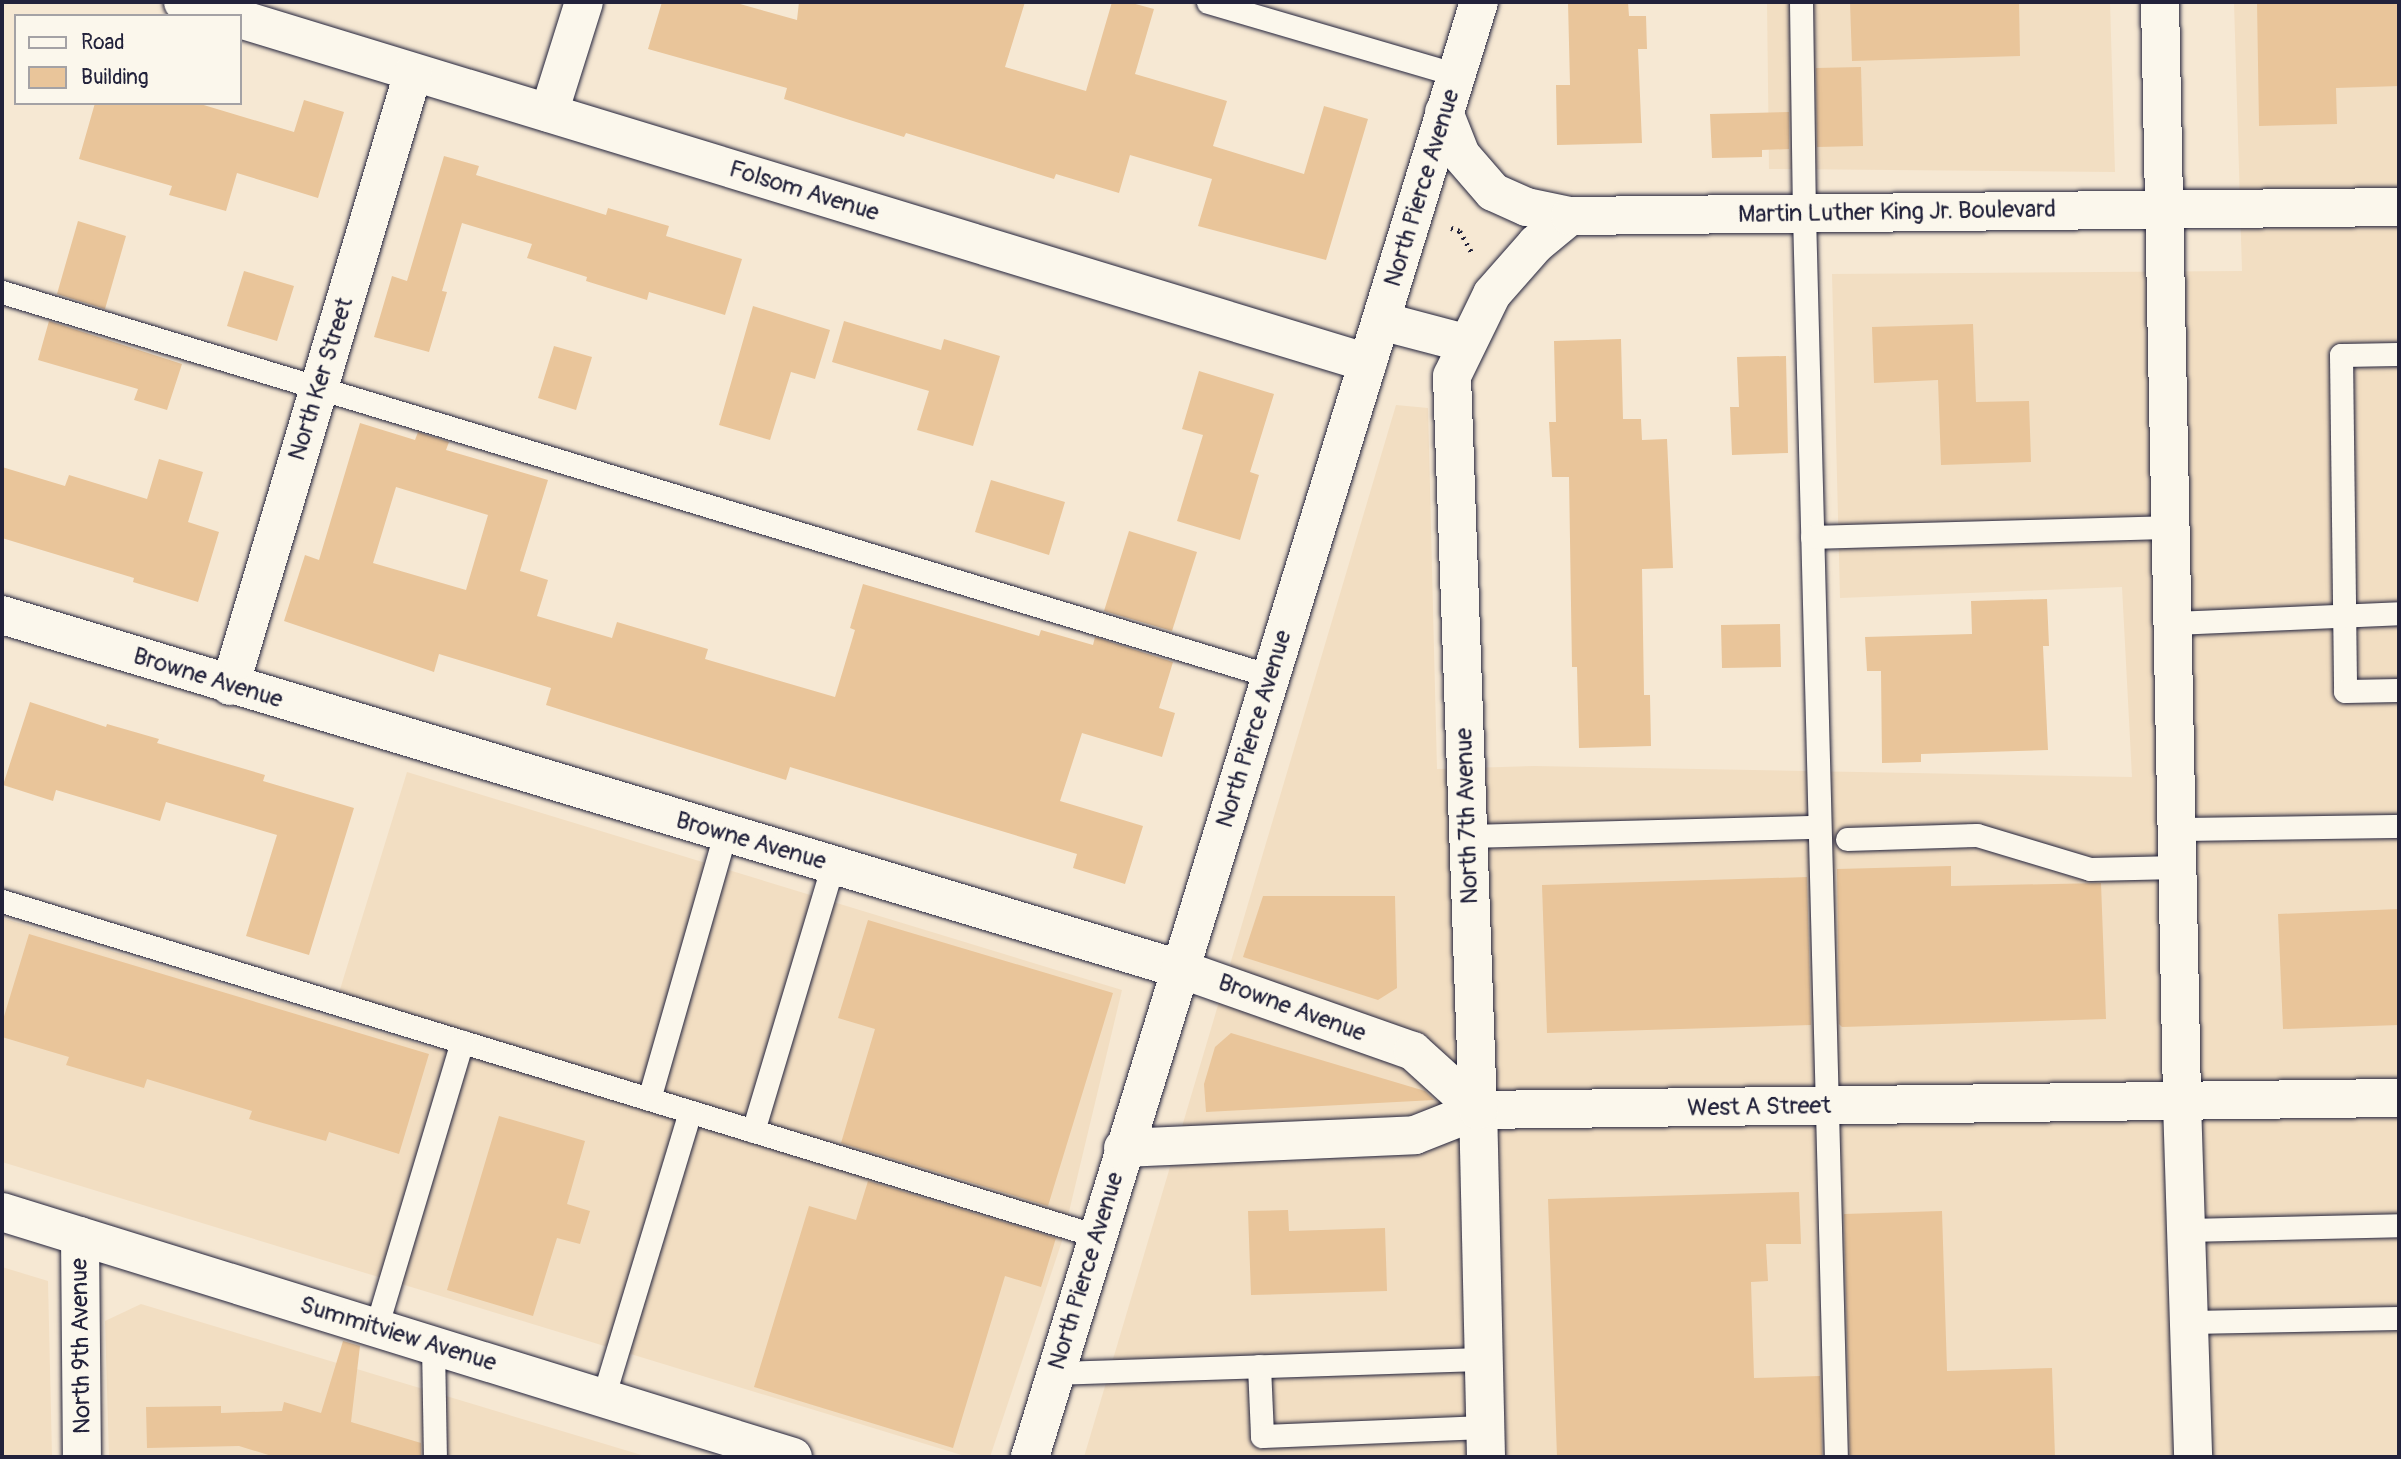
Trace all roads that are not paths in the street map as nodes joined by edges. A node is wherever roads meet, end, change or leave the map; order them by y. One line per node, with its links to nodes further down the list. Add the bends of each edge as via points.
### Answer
1 (183, 2): 7 (street)
2 (584, 2): 12 (street)
3 (1208, 2): 10 (lane)
4 (1479, 2): 10 (street, North Pierce Avenue)
5 (1801, 2): 15 (lane)
6 (2160, 2): 14 (street)
7 (222, 14)
8 (242, 20): 9 (street, Folsom Avenue)
9 (413, 73): 12 (street, Folsom Avenue); 22 (street, North Ker Street)
10 (1457, 75): 11 (street, North Pierce Avenue)
11 (1444, 112): 16 (street, Martin Luther King Jr. Boulevard, via 1461,155 1493,192 1527,207); 18 (street, North Pierce Avenue)
12 (549, 113): 21 (street, Folsom Avenue)
13 (2399, 207): 14 (street, Martin Luther King Jr. Boulevard)
14 (2166, 209): 15 (street, Martin Luther King Jr. Boulevard); 23 (street)
15 (1804, 214): 16 (street, Martin Luther King Jr. Boulevard); 24 (lane)
16 (1570, 216): 19 (street, North 7th Avenue, via 1536,244 1492,294)
17 (2, 292): 22 (lane)
18 (1381, 321): 19 (street); 21 (street, North Pierce Avenue)
19 (1465, 343): 36 (street, North 7th Avenue, via 1452,376)
20 (2399, 354): 27 (lane, via 2341,355)
21 (1368, 363): 29 (street, North Pierce Avenue)
22 (319, 388): 29 (lane); 30 (street, North Ker Street)
23 (2172, 527): 24 (lane); 28 (street)
24 (1812, 537): 33 (lane)
25 (2399, 613): 27 (lane)
26 (2, 615): 30 (street, Browne Avenue)
27 (2343, 616): 28 (lane); 31 (lane, via 2345,691)
28 (2174, 623): 34 (street)
29 (1271, 676): 41 (street, North Pierce Avenue)
30 (230, 686): 35 (street, Browne Avenue)
31 (2399, 690)
32 (2399, 826): 34 (lane)
33 (1819, 827): 36 (lane); 46 (lane)
34 (2177, 829): 39 (street)
35 (725, 834): 38 (street, Browne Avenue); 44 (lane)
36 (1468, 835): 47 (street, North 7th Avenue)
37 (1847, 839): 39 (lane, via 1977,835 2090,869)
38 (833, 865): 41 (street, Browne Avenue); 49 (lane)
39 (2178, 867): 45 (street)
40 (3, 906): 42 (lane)
41 (1180, 969): 47 (street, Browne Avenue, via 1413,1051); 50 (street, North Pierce Avenue)
42 (462, 1042): 44 (lane); 58 (lane)
43 (2399, 1098): 45 (street, West A Street)
44 (649, 1099): 48 (lane)
45 (2182, 1102): 46 (street, West A Street); 53 (street)
46 (1825, 1106): 47 (street, West A Street); 69 (lane)
47 (1478, 1110): 50 (street, West A Street, via 1415,1135); 60 (street, North 7th Avenue)
48 (690, 1112): 49 (lane); 63 (lane)
49 (753, 1131): 55 (lane)
50 (1123, 1148): 55 (street, North Pierce Avenue)
51 (2, 1212): 54 (street, Summitview Avenue)
52 (2399, 1225): 53 (lane)
53 (2186, 1230): 57 (street)
54 (79, 1236): 58 (street, Summitview Avenue); 66 (street, North 9th Avenue)
55 (1097, 1236): 62 (street, North Pierce Avenue)
56 (2399, 1318): 57 (lane)
57 (2189, 1322): 70 (street)
58 (376, 1328): 59 (street, Summitview Avenue)
59 (433, 1345): 63 (street, Summitview Avenue); 67 (lane)
60 (1484, 1359): 61 (lane); 64 (street, North 7th Avenue)
61 (1259, 1366): 62 (lane); 64 (lane, via 1262,1436)
62 (1056, 1373): 68 (street, North Pierce Avenue)
63 (603, 1398): 65 (street, Summitview Avenue)
64 (1486, 1442)
65 (782, 1455)
66 (82, 1457)
67 (435, 1457)
68 (1030, 1457)
69 (1836, 1457)
70 (2193, 1457)

